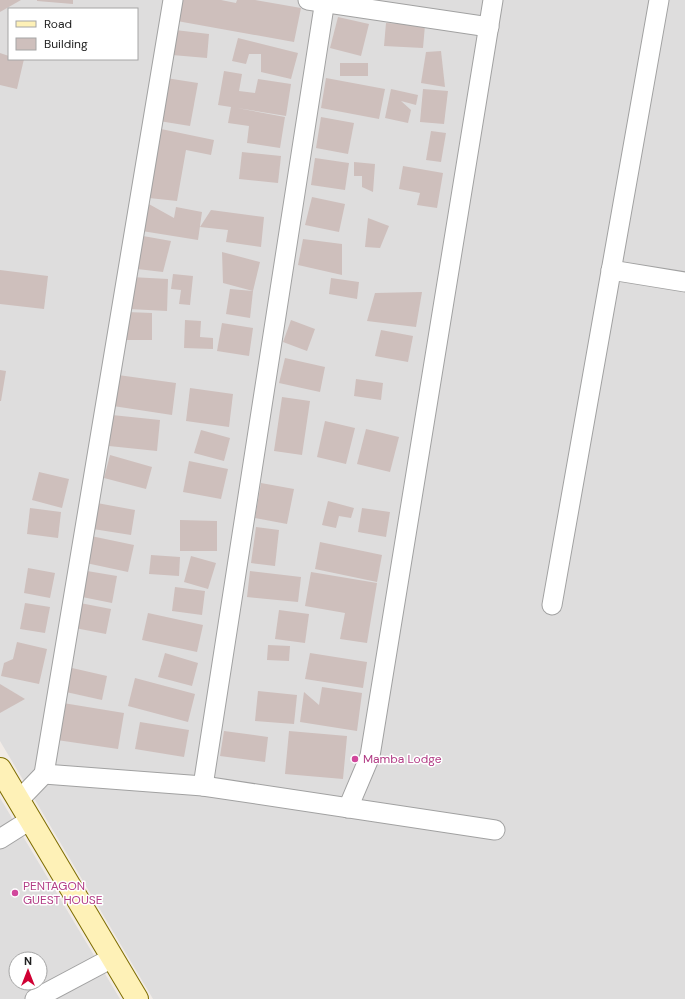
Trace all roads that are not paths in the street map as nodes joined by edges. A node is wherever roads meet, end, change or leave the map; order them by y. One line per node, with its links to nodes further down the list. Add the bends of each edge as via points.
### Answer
1 (173, 0): 10 (street)
2 (493, 0): 5 (street)
3 (659, 0): 6 (street)
4 (319, 1): 5 (street); 11 (street)
5 (489, 27): 13 (street, via 370,756)
6 (611, 270): 7 (street); 8 (street)
7 (685, 282)
8 (552, 605)
9 (0, 770): 12 (main road)
10 (44, 774): 11 (street); 12 (street)
11 (203, 786): 13 (street)
12 (18, 801): 14 (main road)
13 (348, 808): 15 (street)
14 (30, 820): 16 (street); 17 (main road)
15 (495, 830)
16 (0, 839)
17 (112, 958): 18 (street); 19 (main road)
18 (34, 999)
19 (137, 999)

